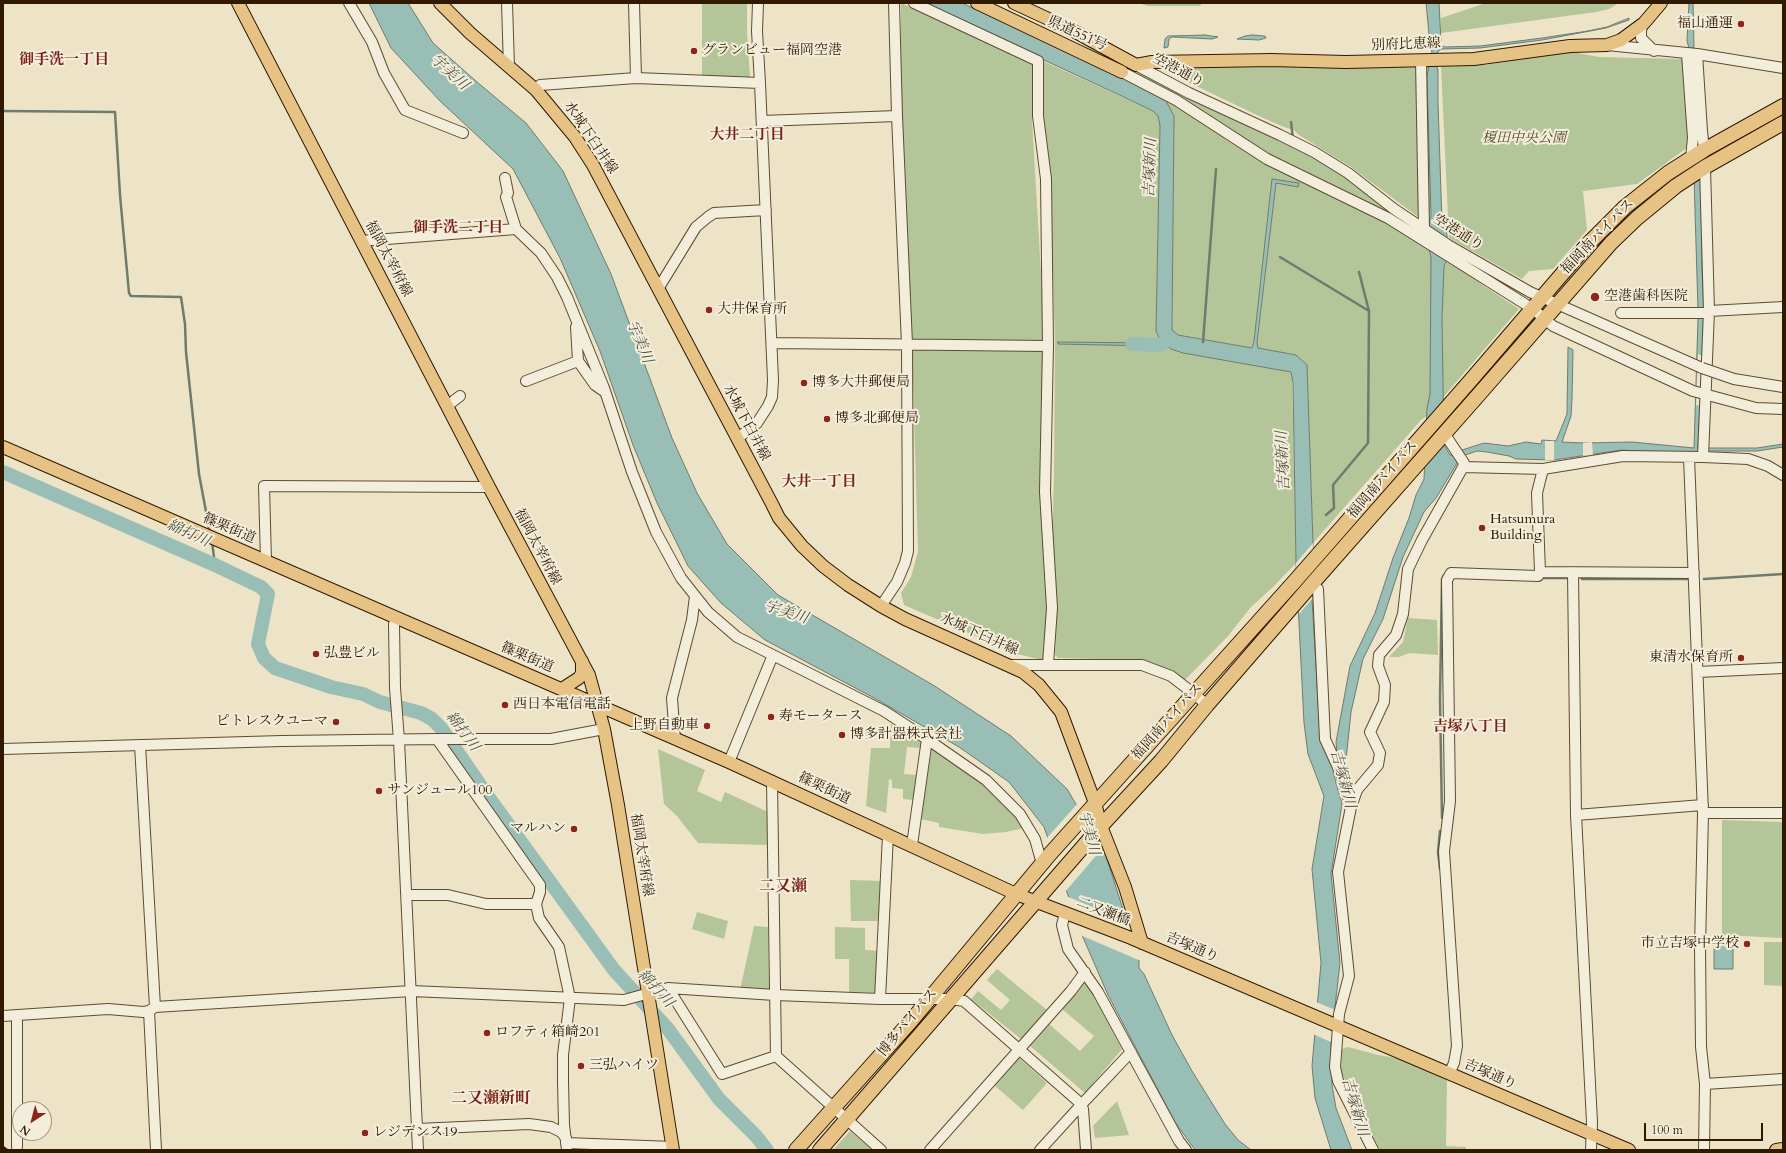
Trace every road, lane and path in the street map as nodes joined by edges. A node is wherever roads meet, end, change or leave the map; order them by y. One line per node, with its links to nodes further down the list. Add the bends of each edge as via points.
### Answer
1 (238, 3): 38 (main road, 福岡太宰府線)
2 (349, 3): 30 (street, via 372,42 384,73 405,110)
3 (440, 3): 20 (main road, 水城下臼井線)
4 (507, 3): 20 (street)
5 (634, 3): 23 (street)
6 (758, 3): 24 (street)
7 (894, 3): 27 (street)
8 (914, 3): 50 (street, via 1038,61 1038,116 1046,179)
9 (978, 3): 22 (main road, 県道551号)
10 (1014, 3): 19 (main road, via 1070,29)
11 (1662, 3): 12 (main road, 別府比恵線)
12 (1644, 23): 13 (main road, 別府比恵線); 16 (street, via 1641,38)
13 (1634, 31): 14 (main road, 別府比恵線); 15 (street, via 1633,42)
14 (1607, 45): 15 (street); 18 (main road, 別府比恵線, via 1570,46 1474,58)
15 (1640, 49): 16 (street)
16 (1654, 51): 17 (street)
17 (1692, 54): 21 (street); 31 (street); 32 (street)
18 (1429, 60): 19 (main road, 別府比恵線, via 1152,62); 37 (street)
19 (1136, 65): 37 (street, 空港通り, via 1314,152 1348,173)
20 (509, 67): 25 (main road, 水城下臼井線)
21 (1783, 68)
22 (1122, 72): 37 (street, via 1176,100 1267,159)
23 (636, 78): 24 (street); 25 (street, via 540,85)
24 (760, 83): 28 (street)
25 (536, 90): 40 (main road, 水城下臼井線, via 575,137 593,165)
26 (1783, 106): 31 (highway, 福岡南バイパス)
27 (897, 116): 28 (street); 49 (street)
28 (762, 121): 35 (street)
29 (1783, 123): 33 (highway, 福岡南バイパス)
30 (463, 133)
31 (1704, 150): 32 (highway, 福岡南バイパス)
32 (1691, 158): 41 (highway, 福岡南バイパス, via 1647,189 1611,220)
33 (1705, 167): 42 (highway, 福岡南バイパス, via 1652,205 1622,231); 44 (street)
34 (505, 178): 36 (street, via 508,193 506,197)
35 (766, 210): 40 (street, via 714,213 708,217 696,227); 48 (street)
36 (516, 229): 38 (street); 47 (street, via 541,253 557,276)
37 (1424, 234): 39 (street, 空港通り)
38 (361, 241): 58 (main road, 福岡太宰府線)
39 (1449, 250): 41 (street); 41 (street, 空港通り)
40 (658, 289): 61 (main road, 水城下臼井線)
41 (1537, 304): 42 (street, 空港通り); 46 (street); 84 (highway, 福岡南バイパス)
42 (1558, 305): 46 (highway, 福岡南バイパス); 52 (street, 空港通り, bridge)
43 (1783, 307): 44 (street)
44 (1703, 312): 45 (street); 52 (street)
45 (1621, 313)
46 (1546, 318): 56 (street, via 1553,326); 60 (highway, 福岡南バイパス)
47 (576, 319): 51 (street); 55 (street)
48 (772, 343): 49 (street); 61 (street, via 772,397 757,423)
49 (908, 344): 50 (street); 75 (street, via 908,551 897,582)
50 (1048, 346): 79 (street, via 1045,492 1052,608)
51 (578, 362): 53 (street); 55 (street, via 596,385)
52 (1706, 370): 54 (street, 空港通り, bridge, via 1734,379); 56 (street)
53 (526, 380)
54 (1783, 387)
55 (605, 392): 74 (street, via 632,472 656,532 681,578)
56 (1706, 395): 59 (street, via 1756,408); 63 (street)
57 (460, 396): 58 (street)
58 (447, 406): 68 (main road, 福岡太宰府線)
59 (1783, 409)
60 (1444, 433): 65 (street, via 1464,463); 73 (highway, 福岡南バイパス)
61 (738, 438): 75 (main road, 水城下臼井線, via 780,518 802,546 848,585)
62 (3, 447): 69 (main road, 篠栗街道)
63 (1704, 452): 64 (street); 67 (street, via 1748,459)
64 (1689, 457): 66 (street, via 1623,456); 72 (street)
65 (1463, 467): 66 (street); 97 (street, via 1408,569 1403,614 1396,635 1379,654 1378,666 1385,685 1384,702 1370,732 1380,754 1378,765 1357,790)
66 (1543, 469): 70 (street, via 1537,493)
67 (1783, 475)
68 (489, 487): 69 (street, via 264,486); 78 (main road, 福岡太宰府線)
69 (266, 560): 76 (main road, 篠栗街道)
70 (1540, 572): 71 (street); 128 (street, via 1538,576 1451,573 1447,580 1450,801 1444,851 1457,1046)
71 (1573, 572): 72 (street); 100 (street)
72 (1694, 573): 82 (street)
73 (1318, 583): 86 (highway, 福岡南バイパス, via 1295,604); 97 (street, via 1325,739 1341,774)
74 (695, 596): 77 (street, via 708,612 737,637); 89 (street, via 692,620 672,698)
75 (881, 606): 80 (main road, 水城下臼井線)
76 (396, 618): 83 (main road, 篠栗街道); 91 (street, via 395,688)
77 (772, 655): 90 (street, via 884,711); 94 (street)
78 (582, 661): 83 (main road, via 580,678); 85 (main road, 福岡太宰府線, via 589,675)
79 (1048, 664): 80 (street); 84 (street, via 1142,665 1171,676)
80 (1010, 665): 96 (main road, 水城下臼井線, via 1039,685 1061,712)
81 (1783, 668): 82 (street)
82 (1698, 672): 98 (street)
83 (562, 690): 85 (main road, 篠栗街道)
84 (1194, 693): 86 (street); 96 (highway, 福岡南バイパス)
85 (597, 705): 87 (main road, 福岡太宰府線); 89 (main road, 篠栗街道)
86 (1207, 705): 101 (highway, 福岡南バイパス)
87 (604, 729): 88 (street, via 552,739); 115 (main road, 福岡太宰府線, via 645,973)
88 (441, 739): 91 (street); 108 (street, via 540,885)
89 (676, 739): 94 (main road, 篠栗街道)
90 (927, 739): 103 (street); 104 (street, via 986,780 1020,814)
91 (399, 740): 92 (street); 106 (street)
92 (140, 745): 93 (street); 121 (street)
93 (3, 749)
94 (729, 762): 95 (main road, 篠栗街道)
95 (772, 781): 102 (main road, 篠栗街道); 116 (street)
96 (1096, 803): 101 (main road, 水城下臼井線); 104 (highway, 福岡南バイパス)
97 (1351, 807): 124 (street, via 1338,872 1349,976 1339,1014)
98 (1703, 809): 99 (street); 100 (street); 130 (street, via 1700,947 1701,1047)
99 (1783, 813)
100 (1576, 815): 135 (street)
101 (1099, 828): 107 (highway, 福岡南バイパス); 111 (main road, 水城下臼井線, via 1125,887)
102 (888, 835): 103 (main road, 篠栗街道); 118 (street)
103 (912, 845): 105 (main road, 篠栗街道)
104 (1046, 859): 105 (highway, 福岡南バイパス)
105 (1016, 894): 107 (main road, 篠栗街道); 119 (highway, 博多バイパス)
106 (407, 895): 108 (street, via 448,896 486,904); 114 (street)
107 (1036, 902): 109 (main road); 120 (highway, 博多バイパス)
108 (536, 904): 117 (street, via 540,918 559,947)
109 (1065, 913): 110 (main road, 二又瀬橋); 112 (street, via 1062,925 1068,949)
110 (1131, 938): 111 (main road, 吉塚通り)
111 (1142, 943): 124 (main road, 吉塚通り)
112 (1085, 972): 125 (street); 126 (street)
113 (668, 988): 115 (street); 116 (street); 127 (street, via 722,1074)
114 (411, 992): 117 (street); 121 (street); 134 (street)
115 (652, 992): 117 (street, via 624,1000); 139 (main road, 福岡太宰府線, via 652,1017)
116 (775, 995): 118 (street); 127 (street)
117 (570, 998): 136 (street, via 563,1055)
118 (880, 999): 119 (street)
119 (928, 999): 120 (street); 132 (highway, 博多バイパス)
120 (951, 999): 125 (street, via 964,1001); 133 (highway, 博多バイパス)
121 (152, 1009): 122 (street, via 136,1013 108,1009); 141 (street)
122 (17, 1015): 123 (street); 138 (street)
123 (3, 1016)
124 (1339, 1028): 128 (main road, 吉塚通り); 150 (street, via 1335,1067 1338,1081)
125 (1019, 1049): 131 (street); 146 (street)
126 (1131, 1052): 131 (street); 137 (street)
127 (776, 1056): 132 (street)
128 (1449, 1074): 135 (main road, 吉塚通り)
129 (1783, 1079): 130 (street)
130 (1705, 1084): 153 (street)
131 (1081, 1105): 147 (street); 148 (street)
132 (833, 1109): 133 (street); 143 (highway, 博多バイパス)
133 (846, 1120): 144 (highway, 博多バイパス); 145 (street)
134 (417, 1129): 136 (street, via 529,1124 551,1127 561,1132); 142 (street)
135 (1591, 1133): 151 (street); 152 (main road, 吉塚通り)
136 (566, 1143): 139 (street)
137 (1180, 1146): 149 (street)
138 (17, 1147)
139 (673, 1148)
140 (1783, 1149): 154 (main road)
141 (156, 1150)
142 (418, 1150)
143 (796, 1150)
144 (820, 1150)
145 (881, 1150)
146 (930, 1150)
147 (1040, 1150)
148 (1086, 1150)
149 (1186, 1150)
150 (1373, 1150)
151 (1591, 1150)
152 (1629, 1150)
153 (1704, 1150)
154 (1776, 1150)

